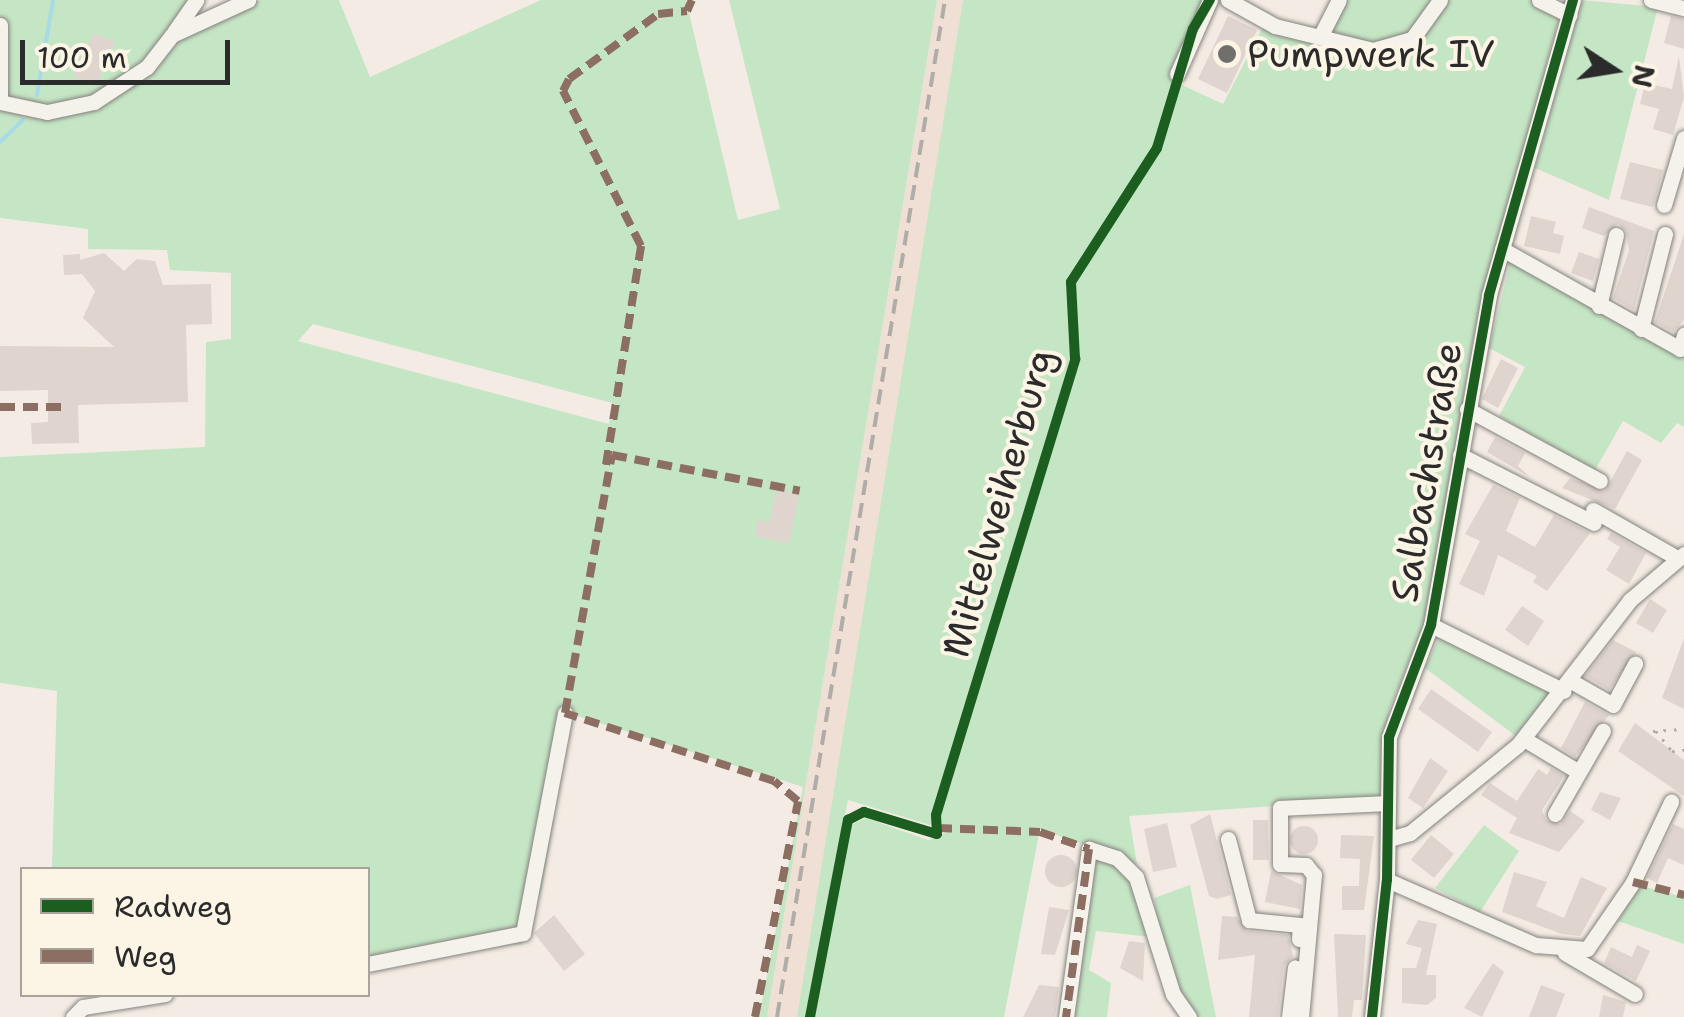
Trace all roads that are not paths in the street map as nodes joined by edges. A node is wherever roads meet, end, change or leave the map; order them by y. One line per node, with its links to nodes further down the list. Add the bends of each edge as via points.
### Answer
1 (196, 0): 13 (street)
2 (248, 0): 13 (street)
3 (1210, 0): 14 (street)
4 (1228, 0): 12 (street, via 1275,26)
5 (1339, 0): 12 (street)
6 (1440, 0): 12 (street, via 1412,39 1388,50)
7 (1540, 0): 9 (street)
8 (1655, 0): 10 (street)
9 (1571, 7): 20 (street, Salbachstraße)
10 (1684, 8)
11 (0, 25): 15 (street)
12 (1321, 35)
13 (172, 36): 15 (street, via 148,67 94,102 48,112)
14 (1177, 74)
15 (0, 102)
16 (1684, 138): 17 (street)
17 (1664, 205)
18 (1665, 234): 22 (street)
19 (1616, 235): 21 (street)
20 (1502, 249): 21 (street); 24 (street, Salbachstraße)
21 (1599, 306): 22 (street)
22 (1641, 330): 23 (street)
23 (1682, 342)
24 (1467, 409): 25 (street, Salbachstraße); 26 (street)
25 (1460, 455): 27 (street, Salbachstraße); 28 (street, Salbachstraße)
26 (1600, 481)
27 (1681, 556): 30 (street, via 1630,600)
28 (1431, 625): 30 (street); 36 (street, Salbachstraße, via 1392,722)
29 (1635, 664): 30 (street, via 1613,704)
30 (1567, 686): 33 (street)
31 (565, 713): 42 (street, via 523,934)
32 (1604, 730): 34 (street)
33 (1524, 739): 34 (street); 39 (street, via 1410,834)
34 (1580, 772): 37 (street)
35 (1672, 802): 41 (street, via 1600,937)
36 (1386, 803): 39 (street, Salbachstraße); 49 (street, via 1280,808 1280,864 1306,866 1314,875)
37 (1556, 814)
38 (1228, 838): 48 (street, via 1248,920 1300,925)
39 (1389, 839): 40 (street, Salbachstraße)
40 (1387, 880): 41 (street); 50 (street, Salbachstraße)
41 (1565, 953): 43 (street)
42 (370, 964)
43 (1635, 994)
44 (148, 997): 45 (street, via 84,1008)
45 (72, 1017)
46 (1066, 1017): 47 (street, via 1089,848 1117,858 1136,877 1173,994)
47 (1189, 1017)
48 (1289, 1017)
49 (1300, 1017)
50 (1372, 1017)

